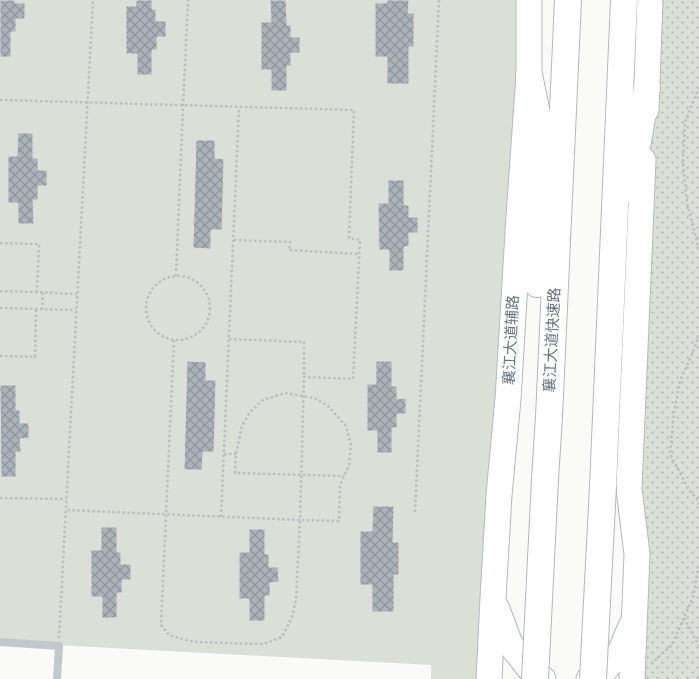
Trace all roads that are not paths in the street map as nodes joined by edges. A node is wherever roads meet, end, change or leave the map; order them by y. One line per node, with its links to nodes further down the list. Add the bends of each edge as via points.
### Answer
1 (530, 0): 5 (main road, 襄江大道辅路)
2 (568, 0): 8 (highway, 襄江大道快速路)
3 (624, 0): 7 (highway)
4 (650, 0): 6 (main road)
5 (529, 76): 8 (highway, via 540,128 536,372); 9 (main road, 襄江大道辅路)
6 (647, 88): 7 (highway, via 630,190 623,316); 10 (main road, via 629,489 637,554)
7 (607, 396): 16 (highway, bridge)
8 (549, 417): 13 (highway, 襄江大道快速路, bridge)
9 (493, 598): 13 (main road, via 510,644); 15 (main road, 襄江大道辅路)
10 (635, 616): 12 (main road); 16 (main road, via 620,652 604,671)
11 (0, 642): 14 (lane, via 59,646)
12 (640, 673)
13 (536, 676)
14 (57, 679)
15 (490, 679)
16 (591, 679)

